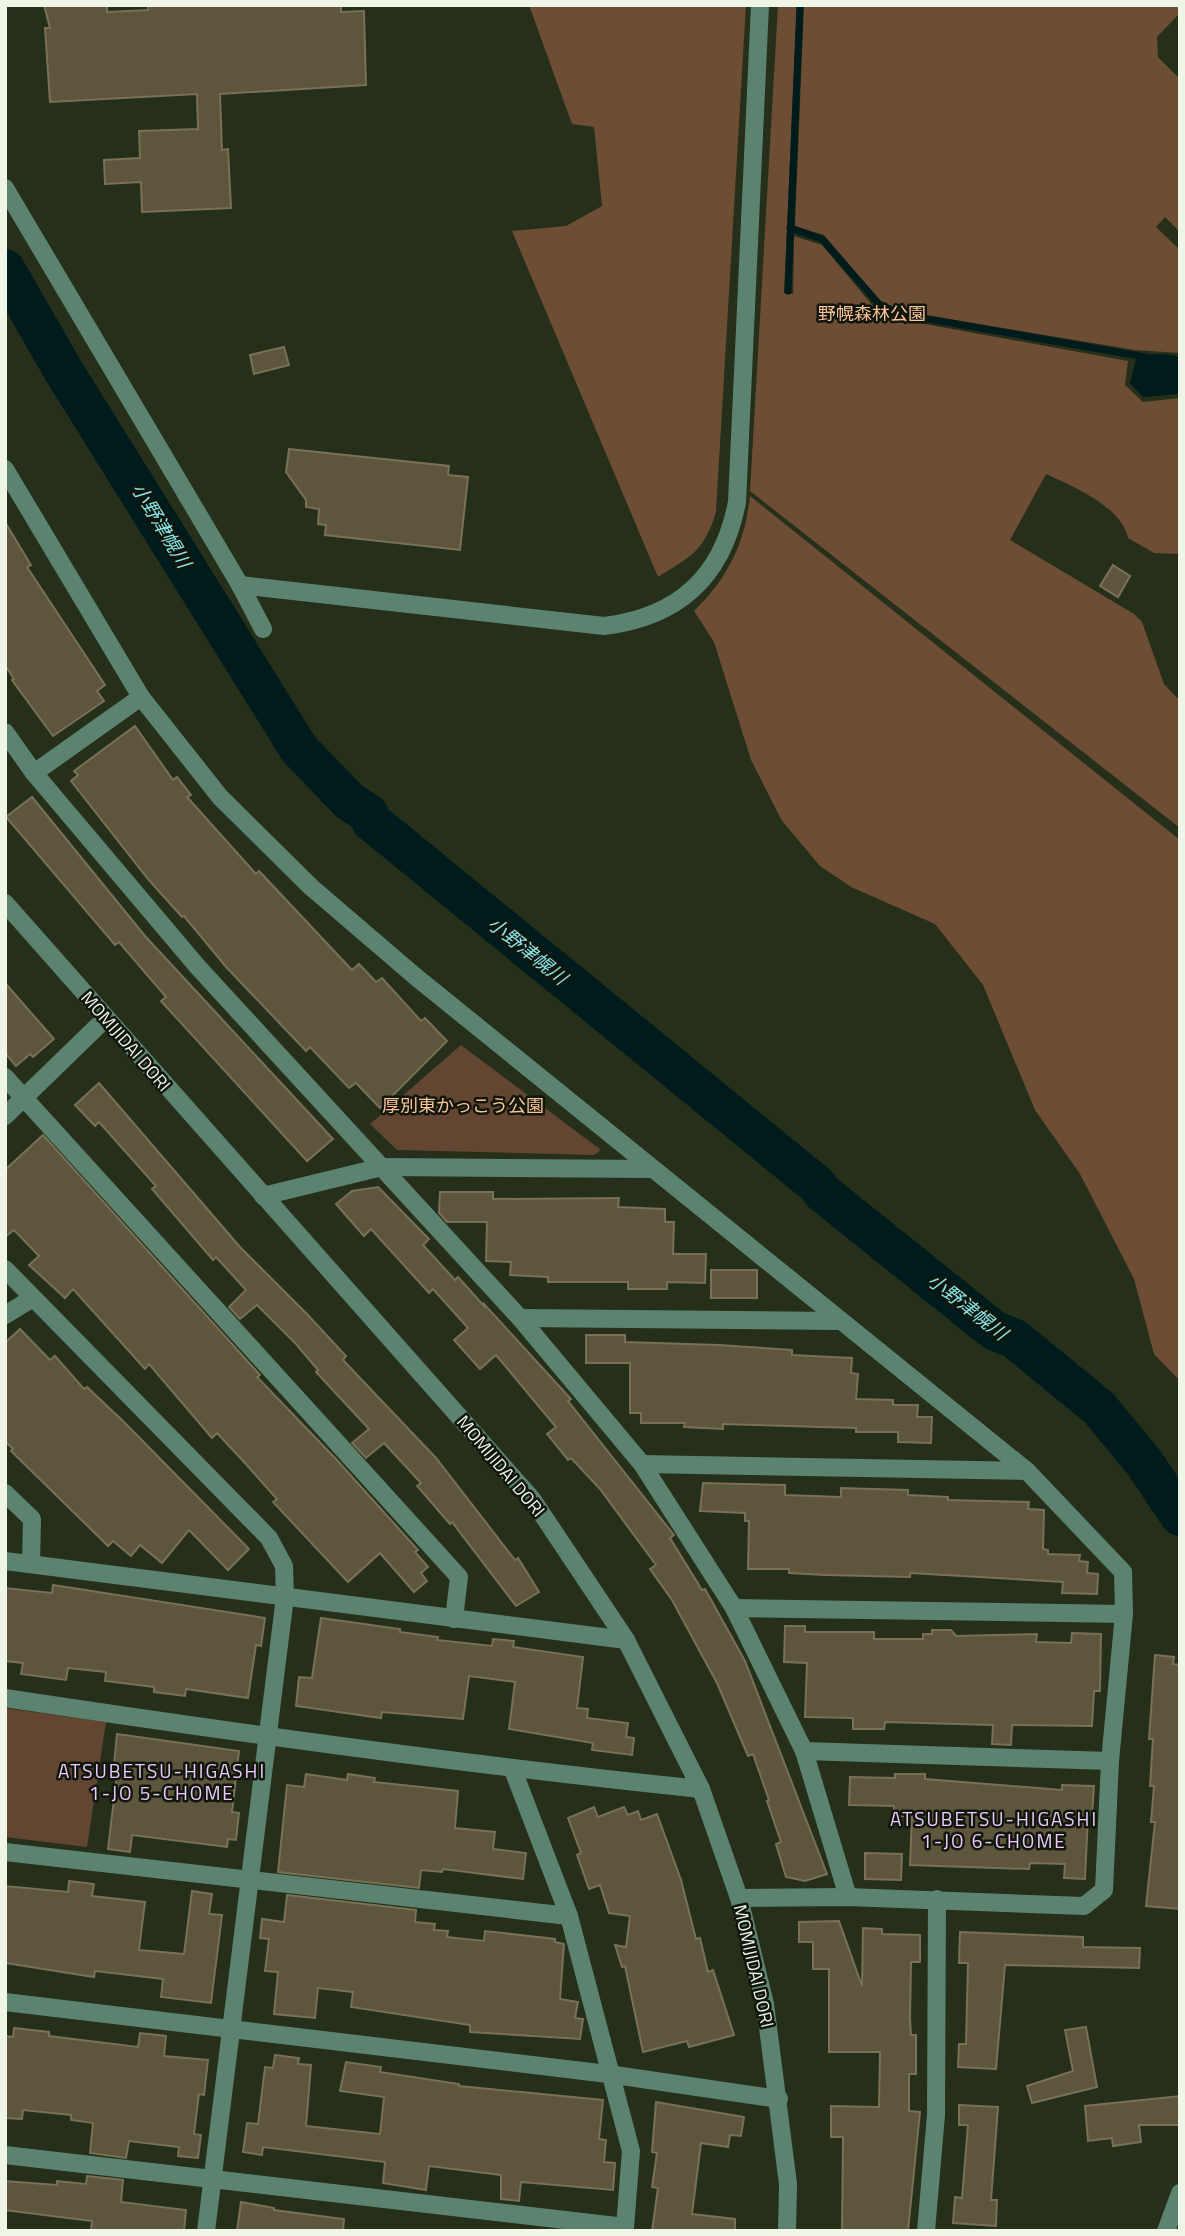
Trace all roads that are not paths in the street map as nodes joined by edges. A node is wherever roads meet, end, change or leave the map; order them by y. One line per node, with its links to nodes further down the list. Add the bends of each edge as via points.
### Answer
1 (760, 5): 4 (street, via 737,502 726,544 702,581 647,618 604,626)
2 (5, 188): 4 (street)
3 (5, 469): 6 (street)
4 (240, 585): 5 (street)
5 (263, 629)
6 (141, 696): 8 (street); 15 (street, via 220,797 311,887)
7 (5, 732): 8 (street)
8 (34, 773): 14 (street, via 197,966)
9 (5, 903): 10 (street, MOMIJIDAI DORI)
10 (106, 1018): 12 (street); 16 (street, MOMIJIDAI DORI)
11 (5, 1077): 12 (street)
12 (24, 1098): 13 (street); 30 (street, via 459,1577)
13 (5, 1115)
14 (382, 1167): 15 (street); 16 (street); 20 (street)
15 (653, 1169): 21 (street)
16 (263, 1196): 31 (street, MOMIJIDAI DORI, via 532,1499)
17 (5, 1269): 18 (street)
18 (33, 1298): 19 (street); 27 (street, via 269,1538 284,1566)
19 (5, 1315)
20 (520, 1318): 21 (street); 22 (street)
21 (838, 1321): 23 (street)
22 (642, 1464): 23 (street); 28 (street)
23 (1027, 1471): 29 (street, via 1123,1572)
24 (5, 1493): 26 (street, via 32,1520)
25 (5, 1561): 26 (street)
26 (31, 1564): 27 (street)
27 (285, 1598): 30 (street); 33 (street)
28 (734, 1608): 29 (street); 34 (street)
29 (1124, 1614): 35 (street)
30 (454, 1619): 31 (street)
31 (626, 1640): 37 (street, MOMIJIDAI DORI)
32 (5, 1698): 33 (street)
33 (266, 1738): 36 (street); 39 (street)
34 (804, 1751): 35 (street); 40 (street)
35 (1110, 1761): 42 (street, via 1104,1890 1084,1906)
36 (513, 1770): 37 (street); 43 (street)
37 (701, 1789): 41 (street, MOMIJIDAI DORI)
38 (5, 1852): 39 (street)
39 (249, 1881): 43 (street); 45 (street)
40 (848, 1897): 41 (street); 42 (street)
41 (739, 1898): 47 (street, MOMIJIDAI DORI, via 765,2004)
42 (937, 1899): 53 (street, via 936,2115)
43 (569, 1916): 46 (street)
44 (5, 2002): 45 (street)
45 (232, 2027): 46 (street); 49 (street)
46 (608, 2074): 47 (street); 49 (street, via 631,2151 625,2227)
47 (779, 2099): 52 (street, MOMIJIDAI DORI, via 788,2184)
48 (5, 2155): 49 (street)
49 (212, 2179): 51 (street)
50 (1180, 2193): 54 (street)
51 (206, 2231)
52 (787, 2231)
53 (926, 2231)
54 (1167, 2231)

